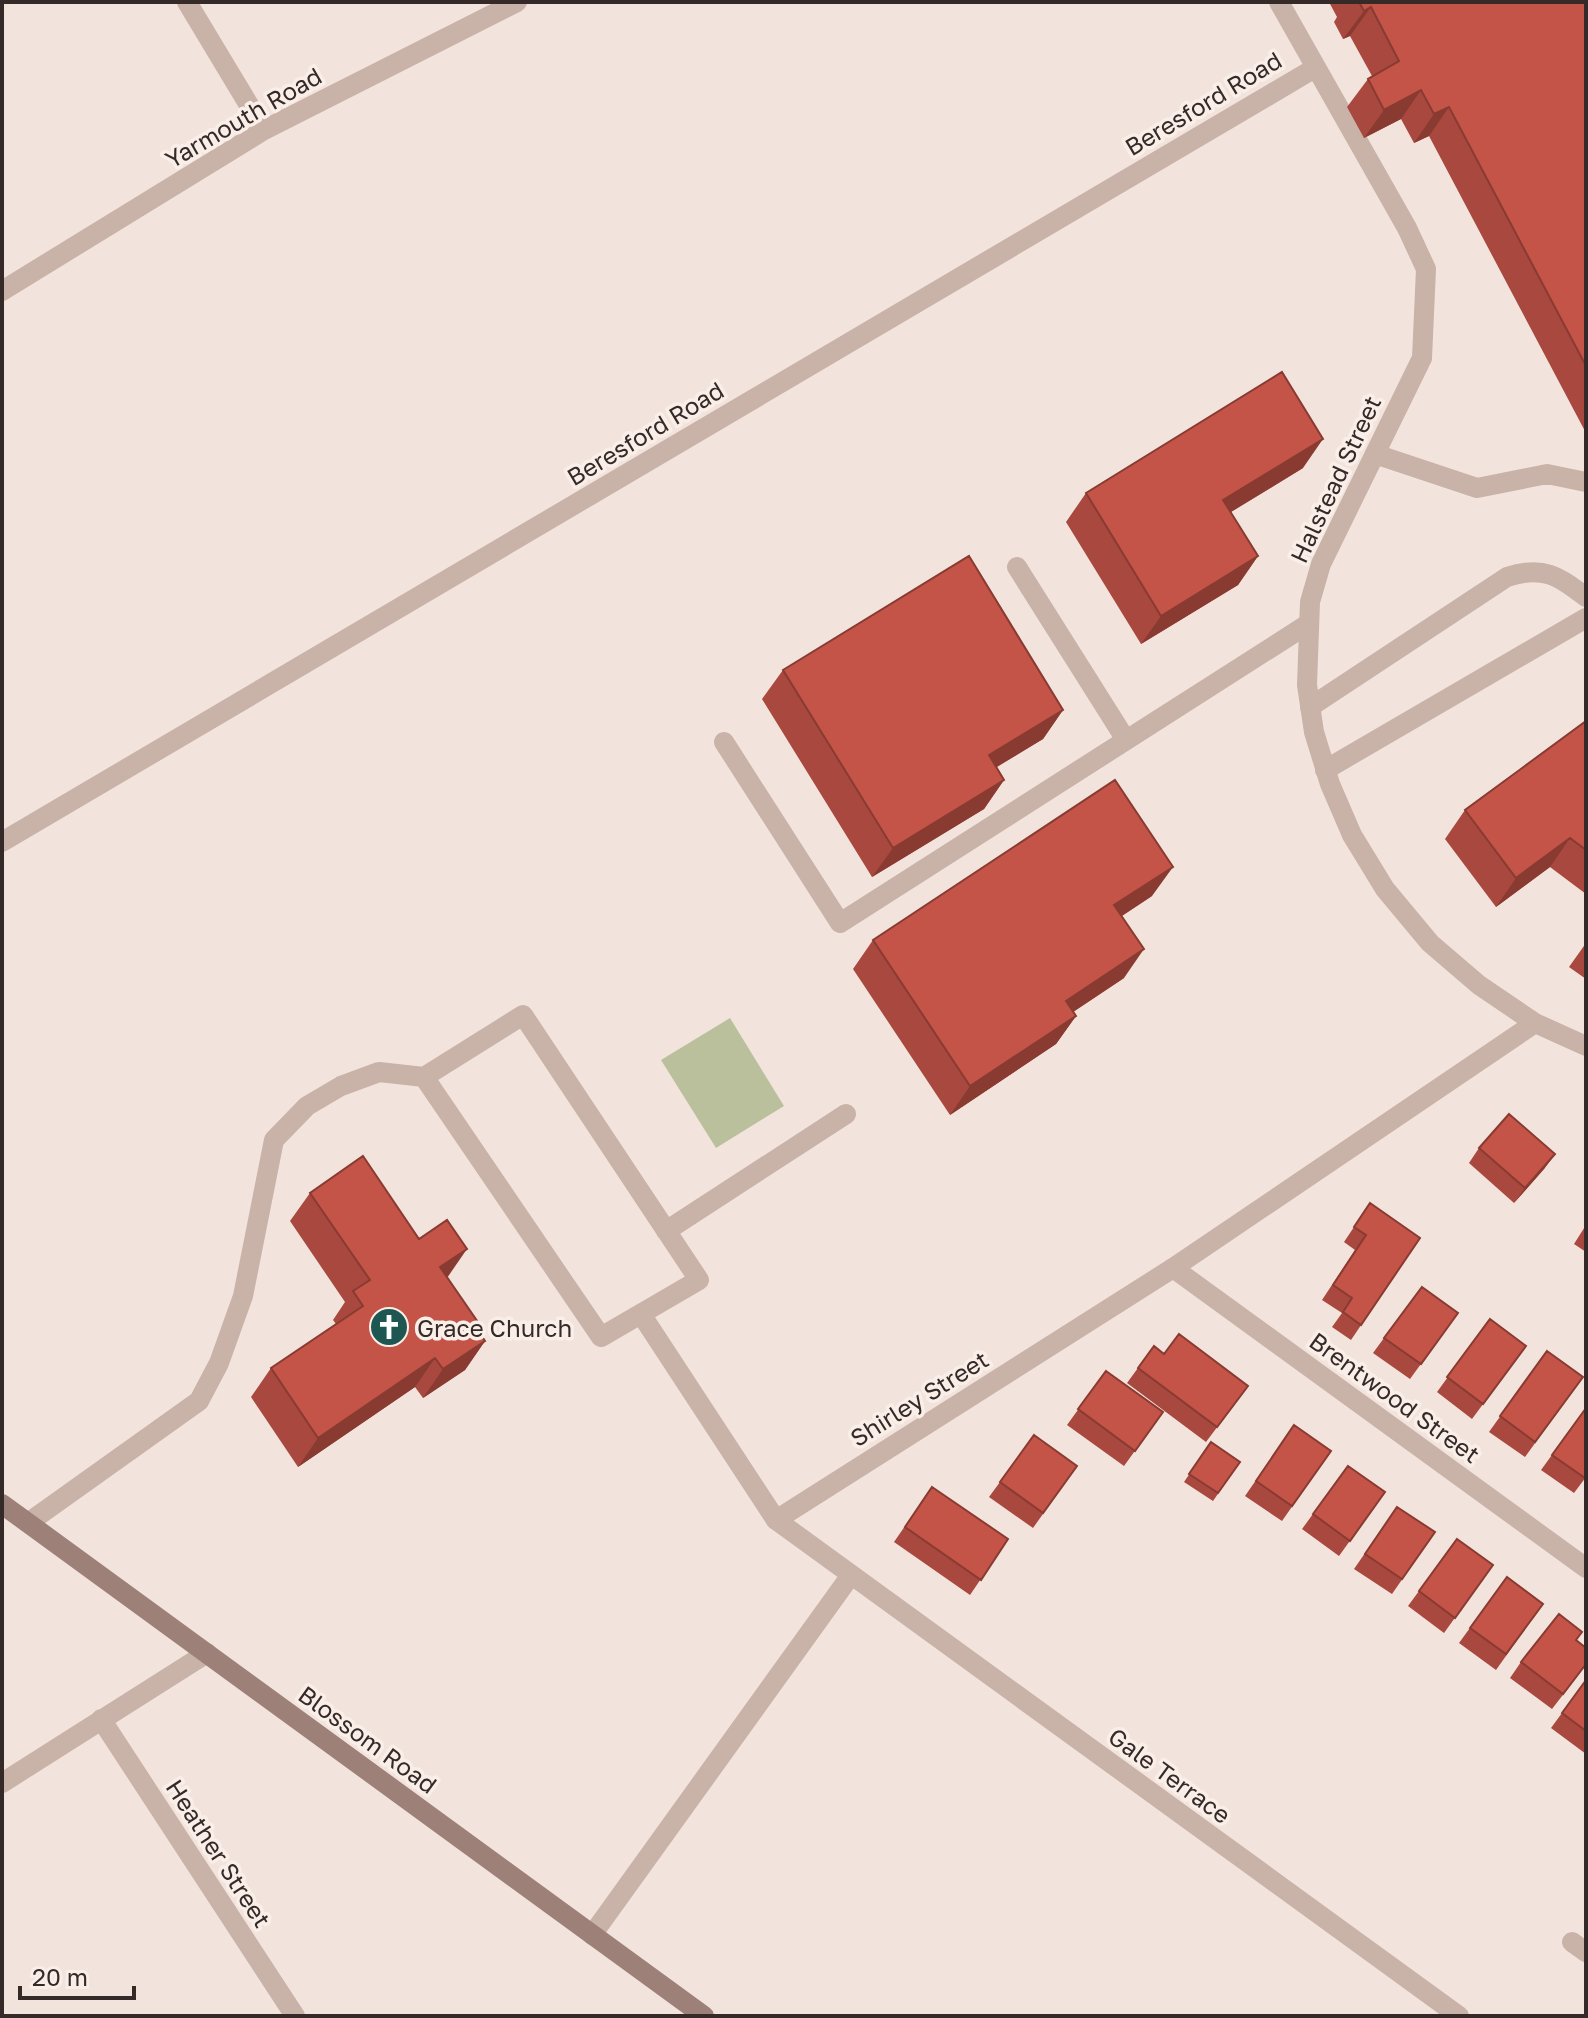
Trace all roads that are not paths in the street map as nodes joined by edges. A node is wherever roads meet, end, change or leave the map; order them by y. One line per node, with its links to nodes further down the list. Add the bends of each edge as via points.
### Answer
1 (187, 2): 5 (street)
2 (517, 2): 5 (street, Yarmouth Road)
3 (1279, 2): 4 (street, Halstead Street)
4 (1315, 68): 7 (street, Halstead Street, via 1426,269 1422,358); 17 (street, Beresford Road)
5 (264, 130): 6 (street, Yarmouth Road)
6 (2, 291)
7 (1375, 454): 8 (street, via 1477,488 1547,474); 12 (street, Halstead Street, via 1321,564)
8 (1586, 482)
9 (1017, 567): 14 (street)
10 (1586, 597): 13 (street, via 1544,571 1507,577)
11 (1586, 618): 16 (street)
12 (1308, 624): 13 (street, Halstead Street); 14 (street)
13 (1310, 707): 16 (street, Halstead Street)
14 (1126, 740): 15 (street, via 840,923)
15 (724, 742)
16 (1325, 770): 18 (street, Halstead Street, via 1352,835 1385,889 1430,943)
17 (2, 842)
18 (1535, 1023): 19 (street, Halstead Street); 23 (street, Shirley Street)
19 (1586, 1046)
20 (424, 1077): 22 (street, via 523,1015); 24 (street, via 601,1337); 27 (street, via 379,1072 341,1086 307,1106 274,1140 243,1296 199,1401)
21 (846, 1114): 22 (street)
22 (666, 1231): 24 (street, via 699,1280)
23 (1173, 1268): 26 (street, Shirley Street); 28 (street, Brentwood Street)
24 (641, 1314): 26 (street)
25 (2, 1504): 27 (street, Blossom Road)
26 (776, 1520): 29 (street)
27 (28, 1523): 30 (street, Blossom Road)
28 (1586, 1568)
29 (851, 1575): 33 (street); 36 (street, Gale Terrace)
30 (207, 1653): 31 (street); 33 (street, Blossom Road)
31 (101, 1719): 32 (street); 34 (street, Heather Street)
32 (2, 1783)
33 (592, 1935): 35 (street, Blossom Road)
34 (295, 2016)
35 (704, 2016)
36 (1459, 2016)

